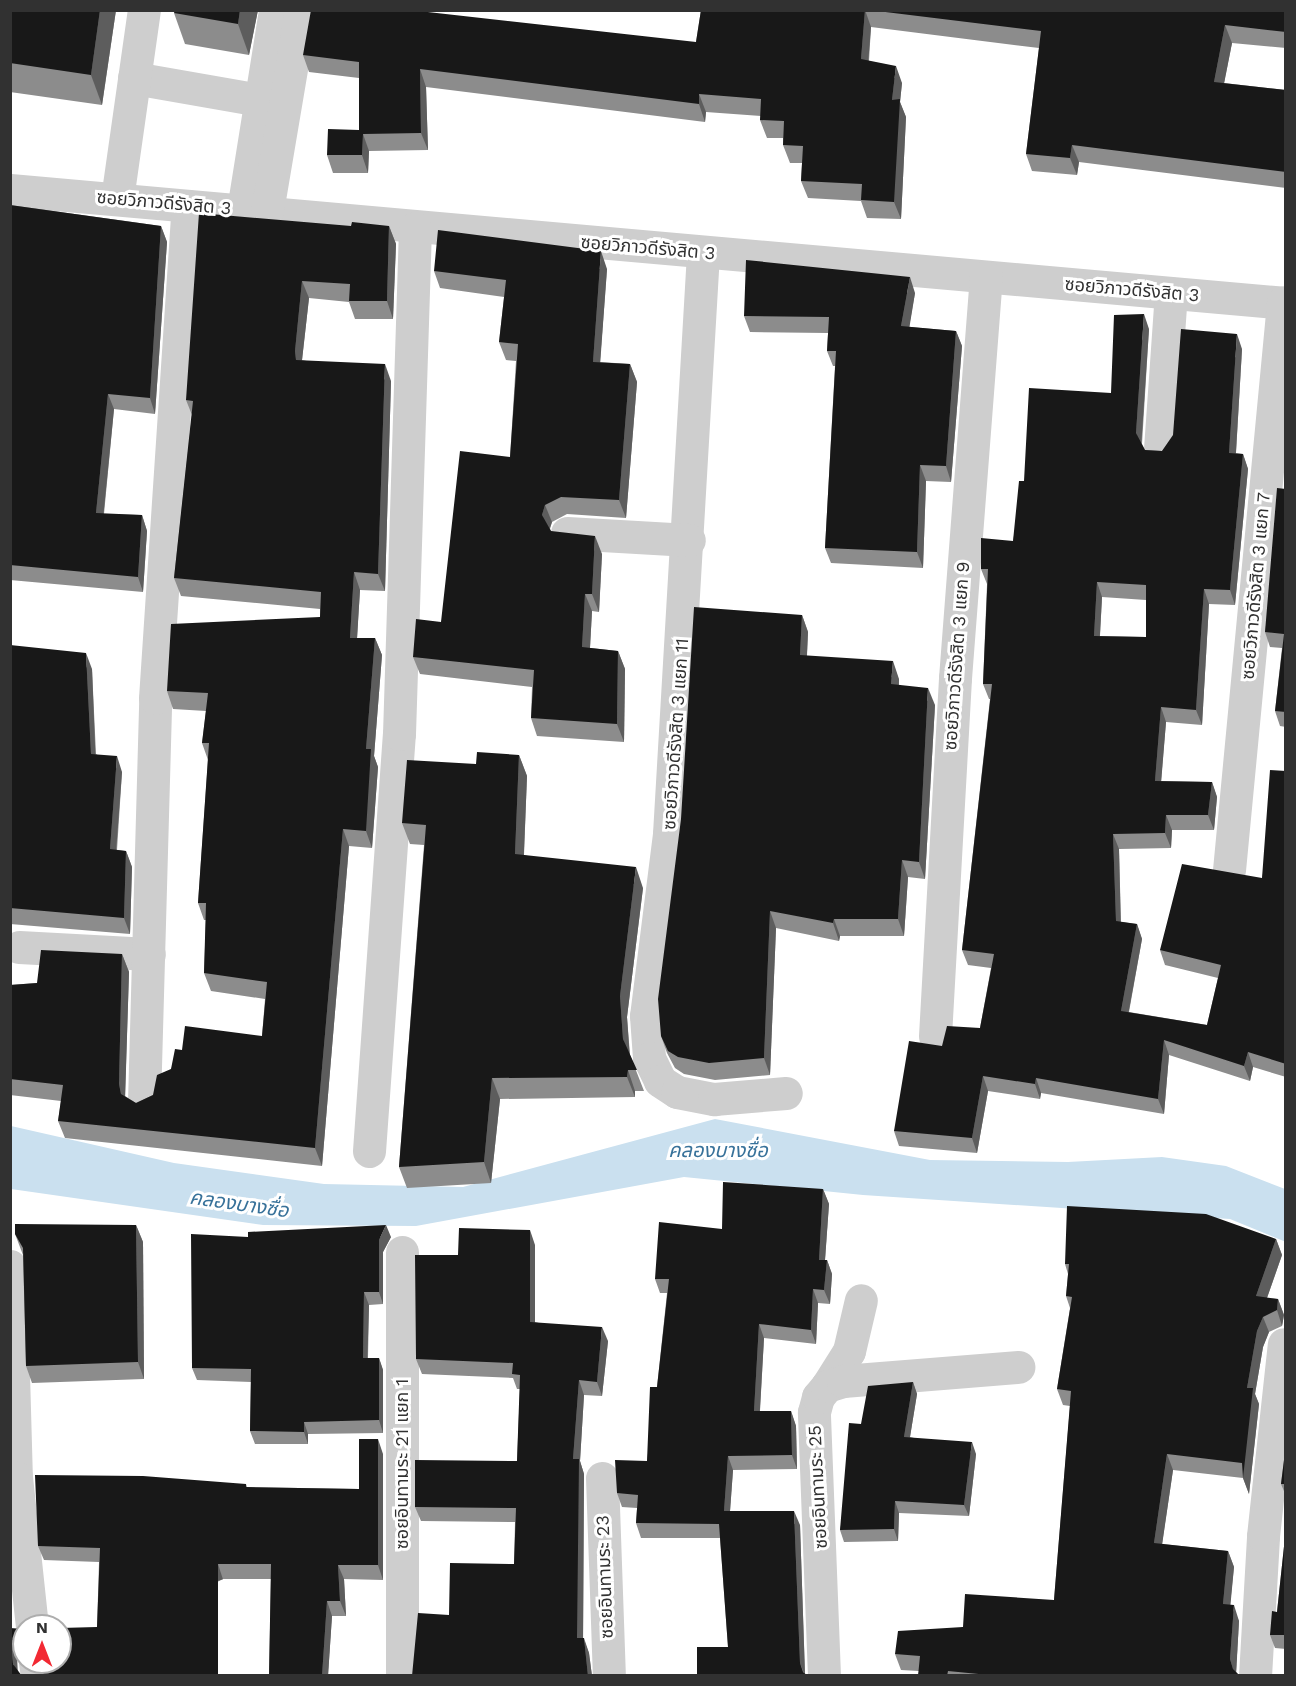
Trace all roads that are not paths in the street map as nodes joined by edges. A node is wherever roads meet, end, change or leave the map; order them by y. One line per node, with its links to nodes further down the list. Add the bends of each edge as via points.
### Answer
1 (144, 10): 4 (street)
2 (275, 10): 5 (street)
3 (301, 10): 9 (street)
4 (134, 78): 5 (street); 7 (street)
5 (260, 100): 9 (street)
6 (10, 190): 7 (street, ซอยวิภาวดีรังสิต 3)
7 (117, 199): 8 (street, ซอยวิภาวดีรังสิต 3)
8 (188, 206): 9 (street, ซอยวิภาวดีรังสิต 3); 20 (street, via 155,698)
9 (255, 211): 10 (street, ซอยวิภาวดีรังสิต 3)
10 (414, 228): 11 (street, ซอยวิภาวดีรังสิต 3); 24 (street, via 399,734)
11 (703, 253): 12 (street, ซอยวิภาวดีรังสิต 3); 17 (street, ซอยวิภาวดีรังสิต 3 แยก 11)
12 (986, 277): 13 (street, ซอยวิภาวดีรังสิต 3); 21 (street, ซอยวิภาวดีรังสิต 3 แยก 9, via 955,678)
13 (1170, 293): 14 (street, ซอยวิภาวดีรังสิต 3); 15 (street)
14 (1284, 303): 18 (street, ซอยวิภาวดีรังสิต 3 แยก 7)
15 (1160, 449)
16 (567, 533): 17 (street)
17 (689, 540): 22 (street, ซอยวิภาวดีรังสิต 3 แยก 11, via 669,834 646,1016 649,1058 660,1081 677,1092 714,1099)
18 (1229, 870)
19 (19, 947): 20 (street)
20 (149, 954): 23 (street)
21 (935, 1036)
22 (786, 1093)
23 (144, 1102)
24 (369, 1151)
25 (402, 1252): 33 (street, ซอยอินทามระ 21 แยก 1)
26 (10, 1266): 32 (street, via 16,1477)
27 (861, 1300): 30 (street, ซอยอินทามระ 25, via 849,1351)
28 (1284, 1344): 36 (street, via 1263,1536)
29 (1018, 1367): 30 (street, via 843,1381)
30 (827, 1386): 35 (street, ซอยอินทามระ 25, via 818,1397 814,1412)
31 (602, 1478): 34 (street, ซอยอินทามระ 23)
32 (31, 1614)
33 (402, 1676)
34 (609, 1676)
35 (824, 1676)
36 (1255, 1676)

